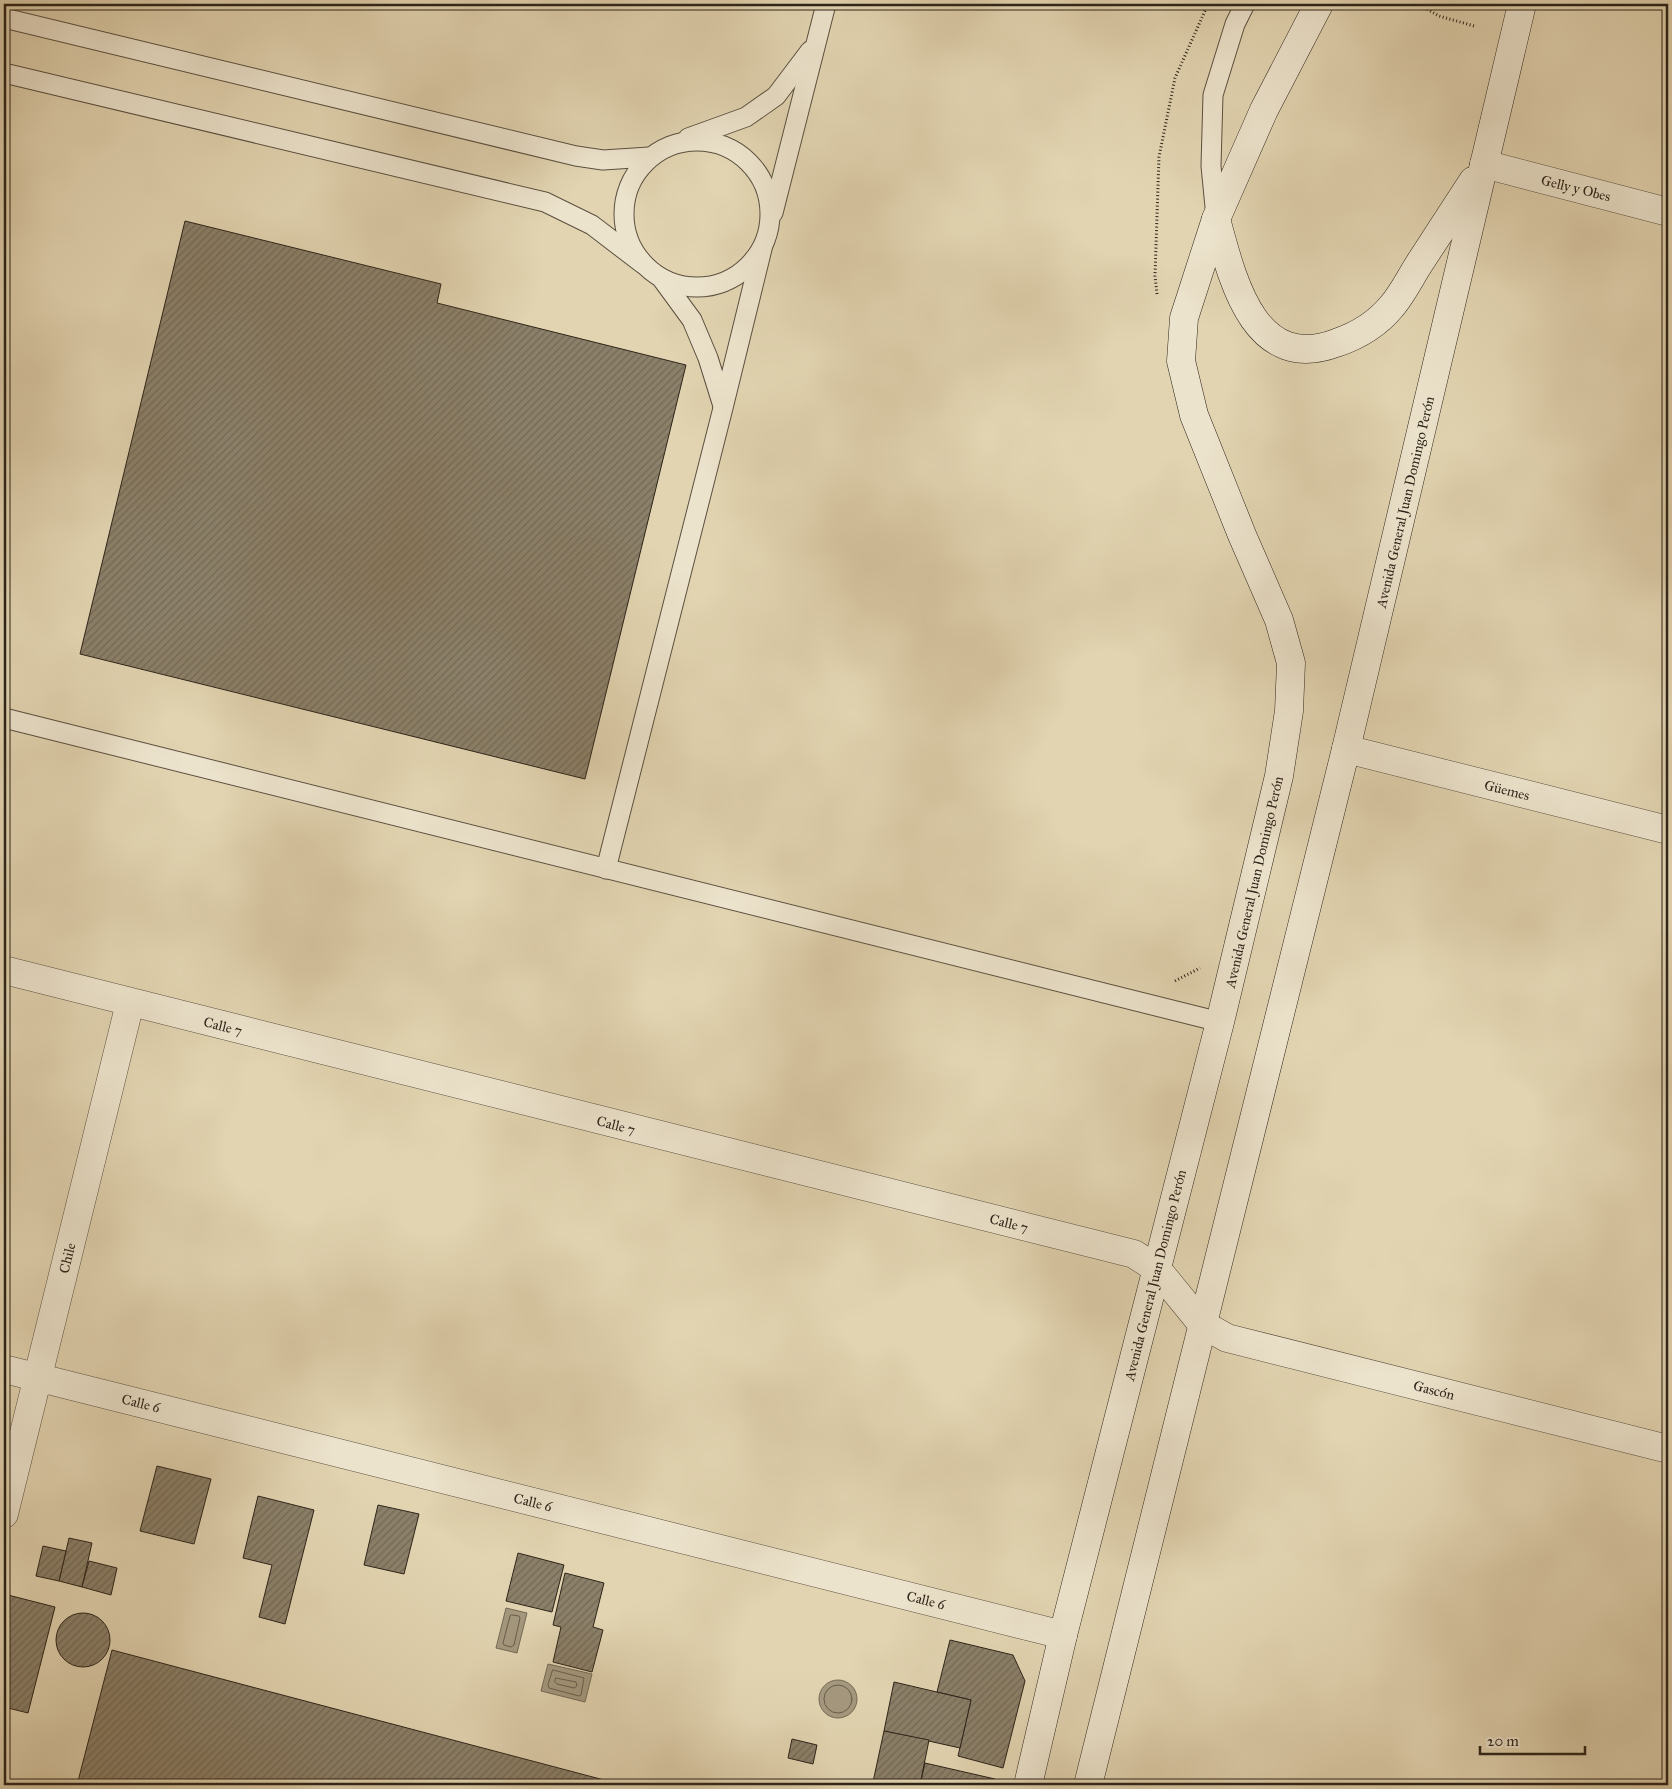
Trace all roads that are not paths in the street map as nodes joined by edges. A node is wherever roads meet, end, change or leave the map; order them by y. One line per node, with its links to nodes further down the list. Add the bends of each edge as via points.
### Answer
1 (826, 4): 6 (lane)
2 (1244, 4): 12 (lane, via 1213,95 1210,166)
3 (1319, 4): 12 (main road, Avenida General Juan Domingo Perón, via 1264,110)
4 (1522, 4): 10 (main road, Avenida General Juan Domingo Perón)
5 (4, 18): 9 (lane, via 576,156 604,160)
6 (815, 44): 8 (lane, via 776,96 746,117); 13 (lane)
7 (4, 73): 15 (lane, via 545,202 592,225)
8 (671, 144): 9 (lane); 13 (lane, via 696,140 722,144 744,157 760,177 770,201)
9 (649, 157): 15 (lane, via 633,176 624,200 623,223 630,246)
10 (1484, 164): 11 (main road, Gelly y Obes); 12 (main road, via 1392,306 1370,326 1349,339 1326,347 1286,347 1270,336 1250,314 1232,276); 19 (main road, Avenida General Juan Domingo Perón)
11 (1668, 212)
12 (1216, 219): 24 (main road, Avenida General Juan Domingo Perón, via 1184,318 1180,361 1194,415 1279,620 1291,663 1289,711 1279,776)
13 (770, 226): 14 (lane)
14 (762, 249): 16 (lane, via 748,267 722,283 684,287); 17 (lane)
15 (643, 264): 16 (lane)
16 (662, 279): 17 (lane, via 692,320)
17 (723, 408): 21 (lane)
18 (4, 718): 21 (lane)
19 (1346, 749): 20 (main road, Güemes); 26 (main road, Avenida General Juan Domingo Perón)
20 (1668, 830)
21 (606, 869): 24 (lane)
22 (4, 970): 23 (main road, Calle 7)
23 (130, 1003): 25 (main road, Calle 7, via 1134,1254); 28 (main road, Chile)
24 (1220, 1022): 25 (main road, Avenida General Juan Domingo Perón)
25 (1157, 1270): 26 (main road, Calle 7); 31 (main road, Avenida General Juan Domingo Perón)
26 (1202, 1324): 29 (main road, Gascón, via 1227,1338); 33 (main road, Avenida General Juan Domingo Perón)
27 (4, 1369): 28 (main road, Calle 6)
28 (37, 1377): 30 (main road, Chile); 31 (main road, Calle 6)
29 (1668, 1449)
30 (4, 1514)
31 (1063, 1635): 32 (main road, Avenida General Juan Domingo Perón)
32 (1028, 1785)
33 (1088, 1785)

